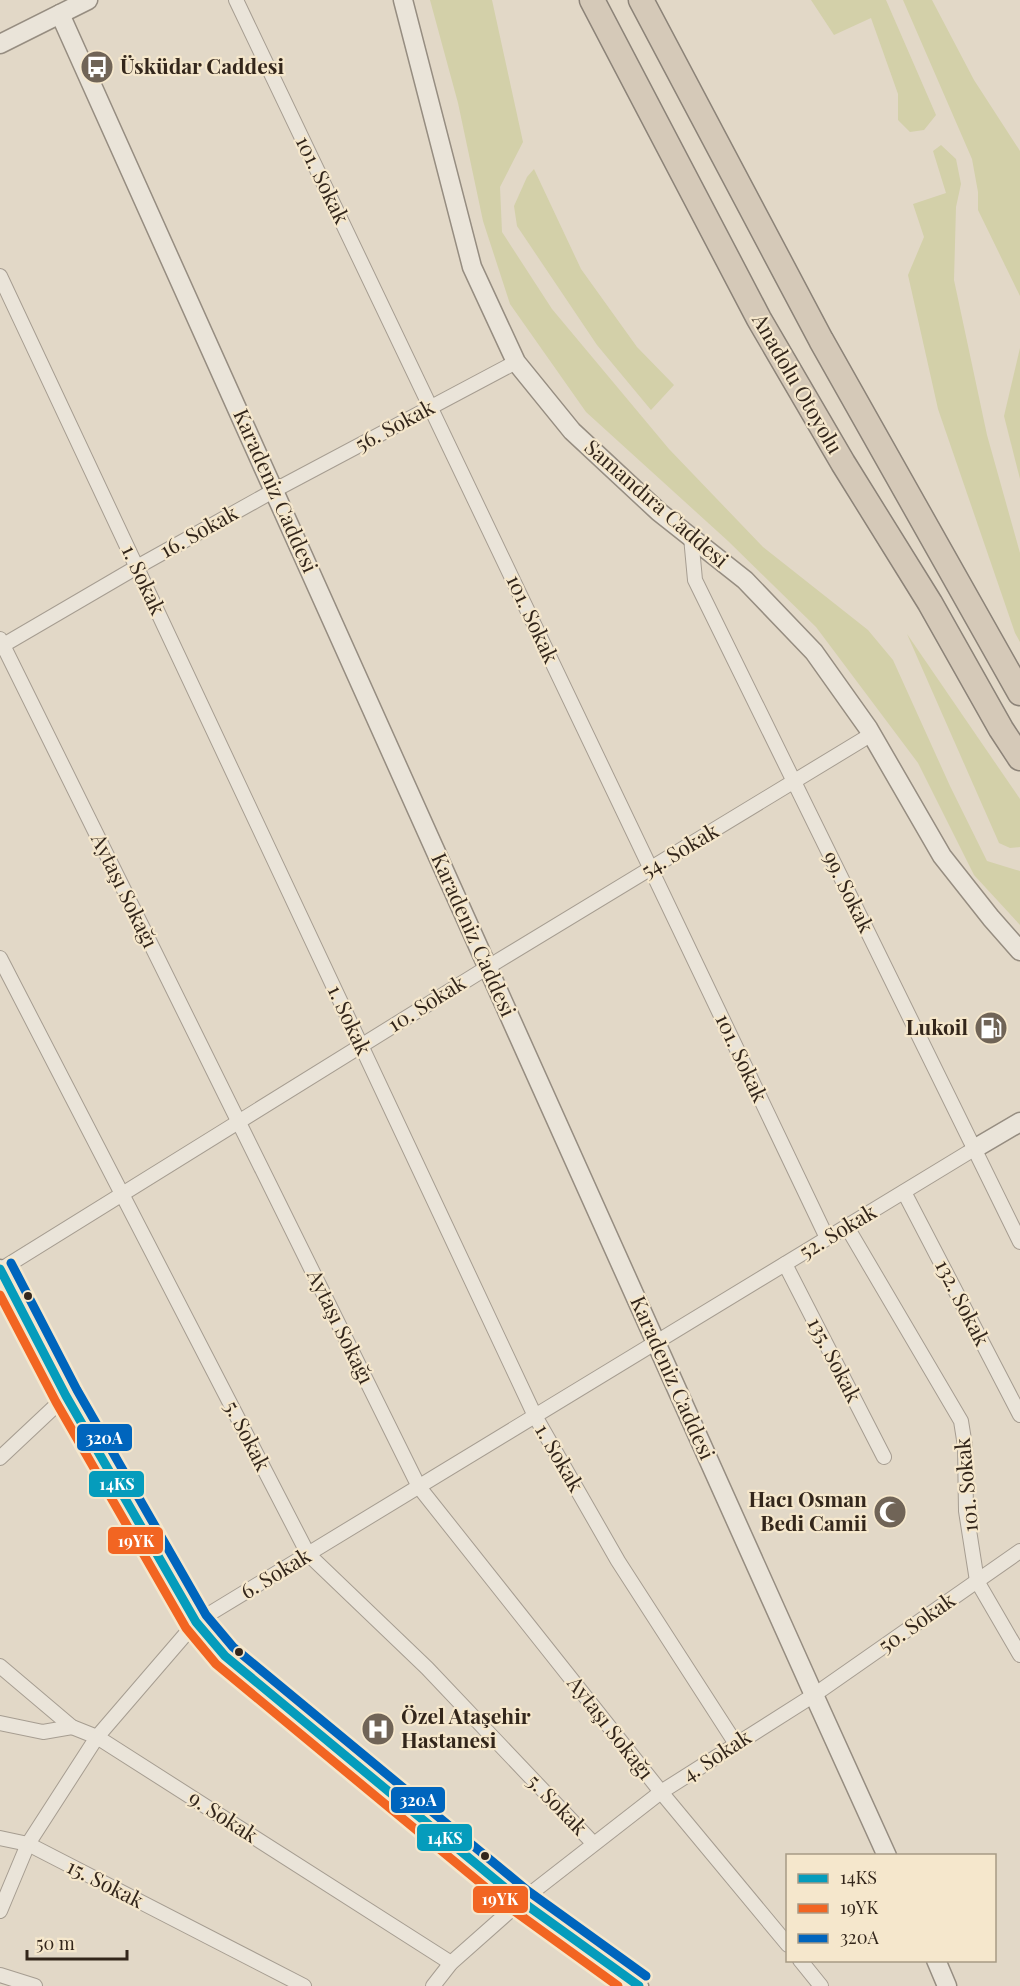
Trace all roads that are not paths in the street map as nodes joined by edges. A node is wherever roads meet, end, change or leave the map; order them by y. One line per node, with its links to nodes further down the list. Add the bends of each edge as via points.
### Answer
1 (88, 0): 6 (street)
2 (236, 0): 10 (street, 101. Sokak)
3 (403, 0): 9 (street, Samandıra Caddesi, via 472,267)
4 (592, 0): 17 (highway, Anadolu Otoyolu, via 759,319)
5 (641, 0): 15 (highway, Anadolu Otoyolu, via 821,340)
6 (60, 14): 7 (street); 11 (street, Karadeniz Caddesi)
7 (0, 44)
8 (0, 276): 13 (street, 1. Sokak)
9 (516, 362): 10 (street, 56. Sokak); 12 (street, Samandıra Caddesi, via 572,431)
10 (431, 407): 11 (street, 56. Sokak); 19 (street, 101. Sokak)
11 (275, 490): 13 (street, 16. Sokak); 22 (street, Karadeniz Caddesi)
12 (691, 537): 16 (street, Samandıra Caddesi, via 745,579 814,652); 18 (street, 99. Sokak, via 695,580)
13 (137, 567): 14 (street, 16. Sokak); 23 (street, 1. Sokak)
14 (1, 644): 24 (street, Aytaşı Sokağı)
15 (1020, 693)
16 (872, 734): 18 (street, 54. Sokak); 20 (street, Samandıra Caddesi, via 942,856)
17 (1020, 758)
18 (793, 782): 19 (street, 54. Sokak); 26 (street, 99. Sokak)
19 (651, 868): 22 (street, 54. Sokak); 30 (street, 101. Sokak)
20 (1020, 951)
21 (0, 958): 28 (street, 5. Sokak)
22 (488, 967): 23 (street, 10. Sokak); 34 (street, Karadeniz Caddesi)
23 (361, 1046): 24 (street, 10. Sokak); 37 (street, 1. Sokak)
24 (238, 1122): 28 (street, 10. Sokak); 40 (street, Aytaşı Sokağı)
25 (1020, 1122): 26 (street, 52. Sokak)
26 (974, 1149): 27 (street, 52. Sokak); 31 (street, 99. Sokak)
27 (904, 1192): 29 (street, 52. Sokak); 36 (street, 132. Sokak)
28 (122, 1194): 33 (street, 10. Sokak); 42 (street, 5. Sokak)
29 (847, 1227): 30 (street, 52. Sokak); 43 (street, 101. Sokak, via 961,1421 966,1511)
30 (827, 1238): 32 (street, 52. Sokak)
31 (1020, 1242)
32 (785, 1264): 34 (street, 52. Sokak); 38 (street, 135. Sokak)
33 (0, 1269): 35 (street)
34 (656, 1342): 37 (street, 6. Sokak); 47 (street, Karadeniz Caddesi)
35 (66, 1396): 39 (street); 44 (street)
36 (1020, 1414)
37 (535, 1416): 40 (street, 6. Sokak); 51 (street, 1. Sokak, via 618,1561)
38 (884, 1457)
39 (0, 1458)
40 (419, 1487): 42 (street, 6. Sokak); 52 (street, Aytaşı Sokağı)
41 (1020, 1551): 43 (street, 50. Sokak)
42 (308, 1554): 44 (street, 6. Sokak); 54 (street, 5. Sokak, via 427,1668)
43 (977, 1581): 45 (street, 101. Sokak); 47 (street, 50. Sokak)
44 (196, 1622): 50 (street, 6. Sokak); 57 (street, via 225,1656)
45 (1020, 1655)
46 (0, 1666): 49 (street, 9. Sokak)
47 (814, 1695): 51 (street, 4. Sokak); 56 (street, Karadeniz Caddesi)
48 (0, 1723): 49 (street, via 43,1732)
49 (72, 1727): 50 (street, 9. Sokak)
50 (98, 1737): 55 (street, 6. Sokak); 62 (street, 9. Sokak)
51 (736, 1744): 52 (street, 4. Sokak)
52 (661, 1792): 54 (street, 4. Sokak); 59 (street, Aytaşı Sokağı)
53 (0, 1838): 55 (street, 15. Sokak)
54 (593, 1843): 57 (street, 4. Sokak)
55 (28, 1844): 58 (street, 6. Sokak); 65 (street, 15. Sokak)
56 (886, 1854)
57 (520, 1901): 62 (street, 4. Sokak); 67 (street)
58 (0, 1911)
59 (786, 1943)
60 (802, 1962): 68 (street)
61 (937, 1962): 69 (street)
62 (452, 1963): 66 (street, 4. Sokak)
63 (0, 1975): 64 (street)
64 (35, 1986)
65 (304, 1986)
66 (433, 1986)
67 (639, 1986)
68 (821, 1986)
69 (947, 1986)

